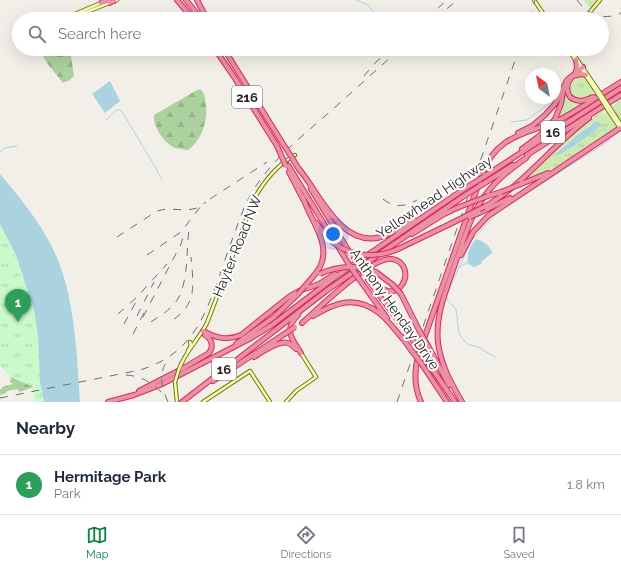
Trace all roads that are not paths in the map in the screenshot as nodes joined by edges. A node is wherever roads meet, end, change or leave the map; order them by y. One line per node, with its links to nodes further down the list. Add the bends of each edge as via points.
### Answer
1 (176, 0): 10 (highway)
2 (186, 0): 11 (highway)
3 (197, 0): 12 (highway)
4 (534, 0): 13 (street)
5 (600, 0): 14 (street)
6 (103, 1): 7 (street); 8 (street)
7 (112, 1): 9 (street)
8 (79, 12)
9 (86, 12)
10 (188, 12)
11 (196, 12)
12 (203, 12)
13 (542, 12)
14 (590, 12)
15 (220, 56): 34 (highway, Anthony Henday Drive / 216, bridge)
16 (230, 56): 35 (highway, 216, bridge)
17 (573, 56): 19 (street)
18 (574, 56): 20 (street)
19 (576, 60): 20 (street); 21 (highway, via 577,68)
20 (583, 68): 21 (highway); 22 (street); 26 (street)
21 (574, 74): 22 (highway); 23 (highway); 24 (highway, via 568,82 567,91 570,97 578,101 590,98)
22 (586, 75): 26 (street)
23 (567, 80): 33 (highway, via 555,104 545,115 532,126 507,139); 36 (highway, bridge, via 555,119 538,137)
24 (621, 82): 33 (highway, via 562,118 508,140)
25 (621, 88): 36 (highway, Yellowhead Highway / 16)
26 (597, 91): 29 (street, bridge)
27 (621, 95): 28 (highway, Yellowhead Highway / 16)
28 (609, 102): 31 (highway, Yellowhead Highway / 16); 40 (highway, bridge, via 574,130 508,191 484,207)
29 (621, 129): 32 (highway)
30 (295, 155): 48 (street, Hayter Road NW, via 272,174 254,199)
31 (528, 155): 41 (highway, Yellowhead Highway / 16, bridge); 45 (highway, via 497,181 481,201 469,225)
32 (578, 156): 37 (highway); 41 (highway, bridge, via 541,177 444,214)
33 (490, 158): 60 (highway, via 482,174 418,356 415,381)
34 (287, 165): 38 (highway); 49 (highway, Anthony Henday Drive / 216, bridge, via 348,263)
35 (299, 169): 39 (highway, via 335,219 346,230 360,236 380,237 389,234); 43 (highway, Anthony Henday Drive / 216, bridge, via 341,239)
36 (485, 176): 39 (highway, Yellowhead Highway / 16, bridge)
37 (543, 179): 40 (highway, bridge, via 502,203); 45 (highway, via 481,222 467,242)
38 (302, 197): 40 (highway, bridge, via 314,221 326,236 340,248 361,254 378,255 396,250); 46 (highway, via 322,241 323,250 320,267)
39 (437, 207): 42 (highway, Yellowhead Highway / 16)
40 (448, 225)
41 (395, 244): 44 (highway, Yellowhead Highway / 16)
42 (367, 256): 48 (highway, via 319,284 293,294 241,336 219,338); 52 (highway, Yellowhead Highway / 16, via 264,330)
43 (365, 273): 47 (highway, via 378,287 388,291 399,288 405,278 404,268 398,261 382,260 346,283); 62 (highway, Anthony Henday Drive, bridge)
44 (338, 283): 50 (highway, via 298,315 292,323 290,337); 56 (highway, 16)
45 (448, 283): 63 (highway, via 438,316 438,344 444,366)
46 (305, 286): 52 (highway, bridge, via 284,309 258,329); 63 (highway, bridge, via 320,274 336,268 350,266 376,272 401,294)
47 (302, 323): 49 (highway, via 332,305 344,302 357,303 379,313); 53 (highway, bridge)
48 (203, 333): 51 (street, Hayter Road NW); 51 (street, via 195,341 191,341); 55 (highway, via 212,344 209,353 150,385)
49 (402, 338): 61 (highway, Anthony Henday Drive / 216, bridge)
50 (301, 353): 53 (highway, via 289,343 283,342); 59 (street, via 316,377 296,391)
51 (186, 356): 54 (street, bridge, via 178,369 175,382)
52 (199, 365): 55 (highway, 16, via 140,393)
53 (224, 373): 56 (highway)
54 (177, 401)
55 (108, 402)
56 (182, 402)
57 (203, 402): 58 (street, via 250,371)
58 (270, 402)
59 (286, 402)
60 (421, 402)
61 (447, 402)
62 (455, 402)
63 (461, 402)

